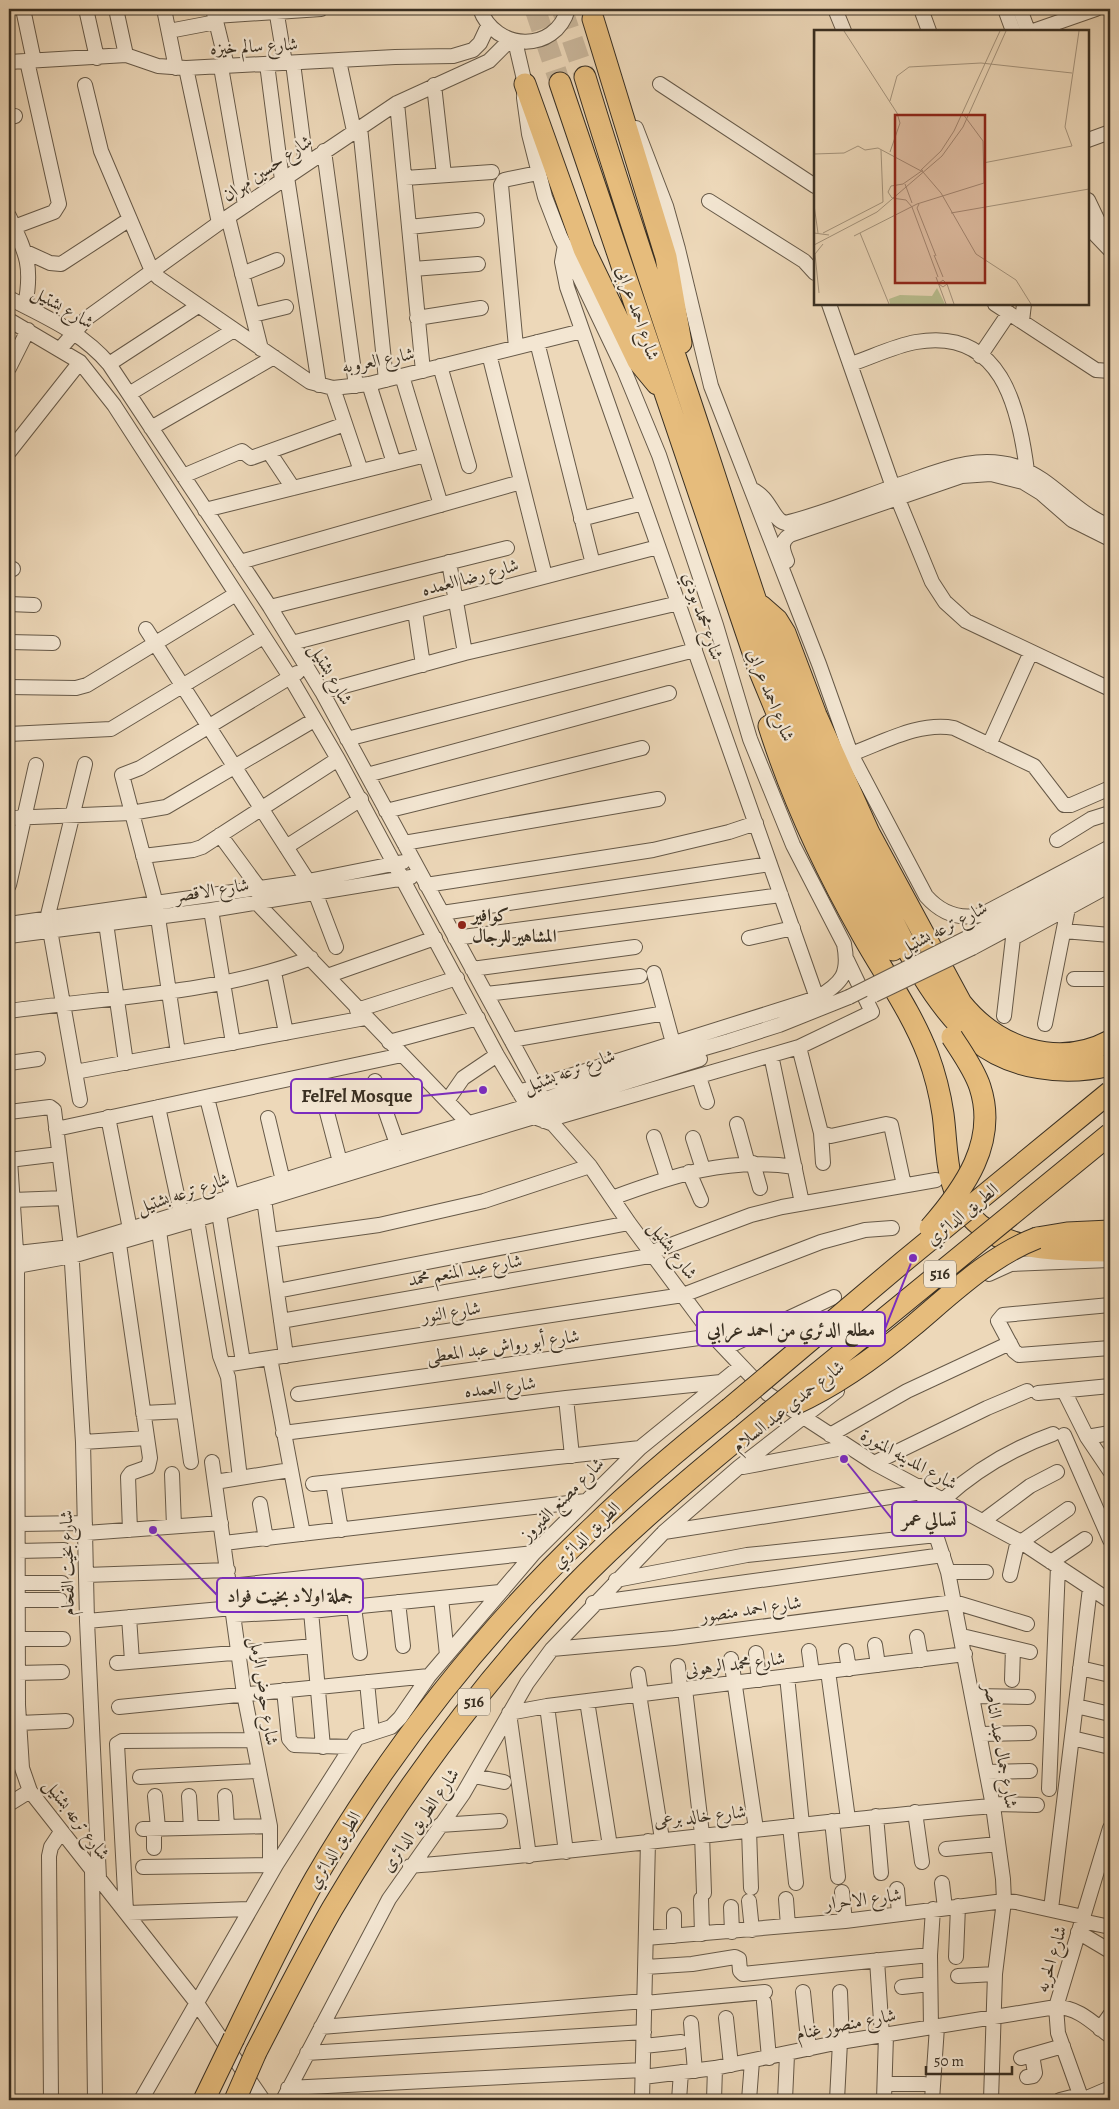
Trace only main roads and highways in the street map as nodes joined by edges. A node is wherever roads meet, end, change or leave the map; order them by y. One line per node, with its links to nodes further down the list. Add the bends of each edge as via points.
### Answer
1 (592, 14): 5 (highway, via 666,257 677,315)
2 (585, 77): 5 (highway, شارع احمد عرابى)
3 (525, 84): 6 (highway, via 584,250 638,360 654,382)
4 (560, 84): 6 (highway, شارع احمد عرابى)
5 (684, 383): 7 (highway, شارع احمد عرابى)
6 (664, 389): 8 (highway, شارع احمد عرابى)
7 (756, 602): 9 (highway, via 776,620 784,633 869,833 961,1003 972,1017 1000,1039 1034,1052 1069,1054); 10 (highway, شارع احمد عرابى, via 799,720 838,810 909,952 937,996 973,1038 998,1055 1026,1065 1056,1070 1084,1070)
8 (758, 667): 14 (highway, via 769,726 797,804 826,866 910,1016 928,1055 943,1111 948,1171 960,1204 985,1229 1001,1238 1039,1247); 15 (highway, شارع احمد عرابى, bridge, via 801,771 844,861 898,960 925,1003 952,1037 980,1087 985,1117 981,1147 963,1187)
9 (1110, 1041)
10 (1110, 1064)
11 (1110, 1092): 15 (highway, الطريق الدائري / 516, bridge)
12 (1110, 1134): 16 (highway, الطريق الدائري / 516, bridge)
13 (1110, 1231): 16 (highway, bridge, via 1037,1238 999,1258 868,1360 809,1397)
14 (1110, 1251)
15 (902, 1262): 17 (highway, الطريق الدائري / 516, bridge, via 659,1466 593,1526 470,1658 390,1763 316,1878 273,1957)
16 (768, 1404): 18 (highway, الطريق الدائري / 516, bridge, via 618,1543 531,1634 468,1710 374,1842 327,1918 256,2052)
17 (204, 2100)
18 (235, 2100)

